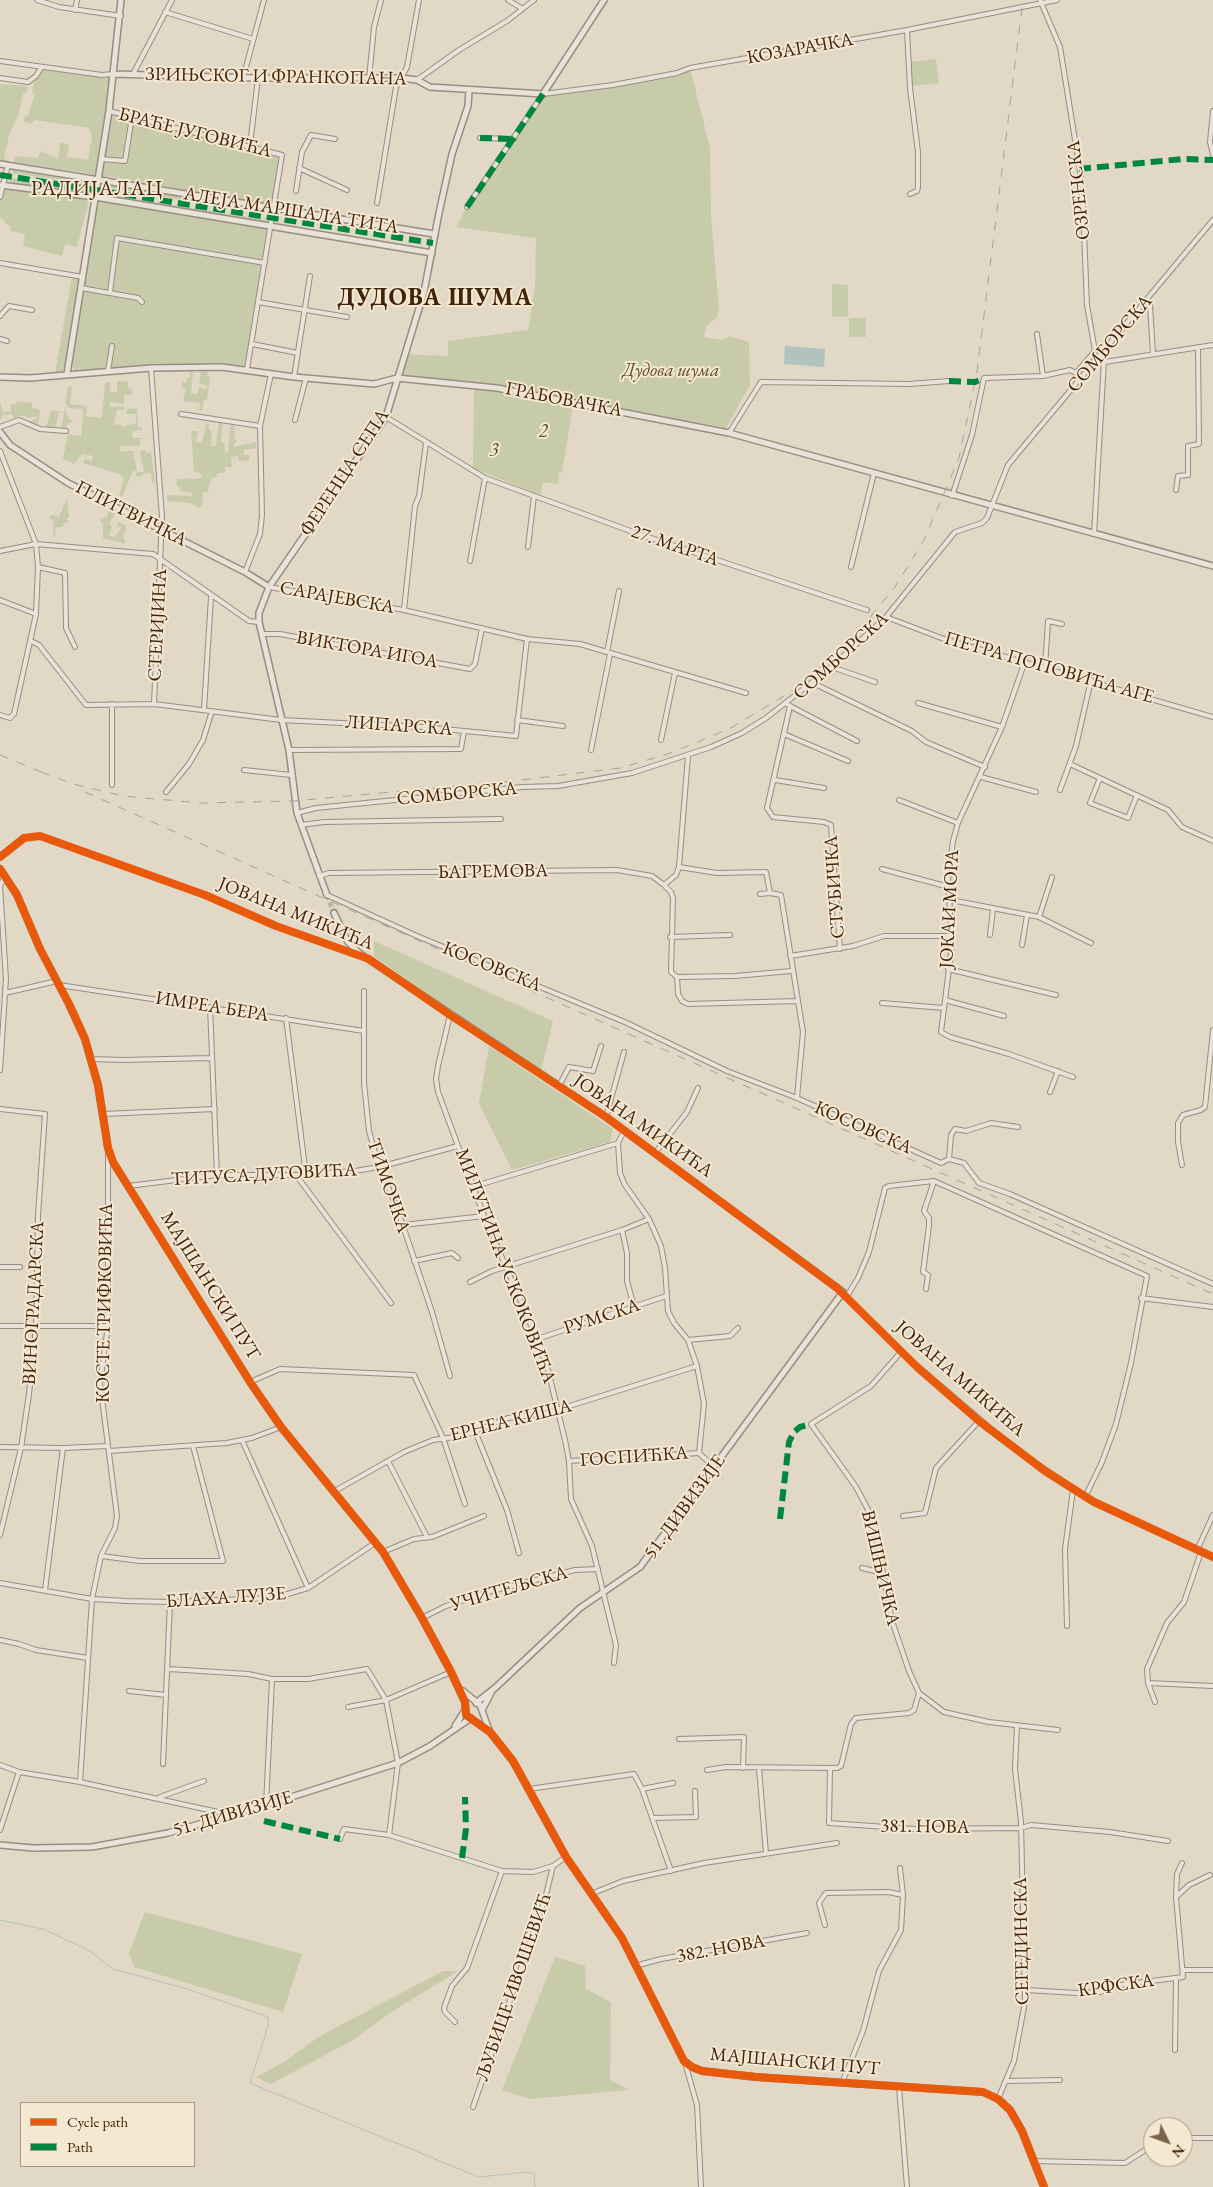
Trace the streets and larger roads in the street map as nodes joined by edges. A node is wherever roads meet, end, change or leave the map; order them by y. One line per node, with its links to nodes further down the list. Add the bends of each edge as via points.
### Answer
1 (37, 0): 14 (street)
2 (77, 0): 14 (street)
3 (121, 0): 16 (street)
4 (172, 0): 15 (street)
5 (264, 0): 18 (street)
6 (381, 0): 27 (street, via 374,27)
7 (419, 0): 26 (street)
8 (508, 0): 13 (street)
9 (534, 0): 13 (street)
10 (604, 0): 30 (street)
11 (1057, 0): 12 (street, КОЗАРАЧКА)
12 (1041, 2): 17 (street, КОЗАРАЧКА); 85 (street, ОЗРЕНСКА, via 1060,47 1082,183 1087,305 1095,352)
13 (523, 9): 28 (street)
14 (75, 10): 16 (street)
15 (165, 12): 18 (street); 22 (street)
16 (121, 16): 21 (street)
17 (907, 30): 30 (street, КОЗАРАЧКА, via 690,68 613,85); 47 (street, via 918,152 918,187)
18 (253, 39): 24 (street)
19 (0, 61): 20 (street, ЗРИЊСКОГ И ФРАНКОПАНА)
20 (41, 68): 21 (street, ЗРИЊСКОГ И ФРАНКОПАНА); 23 (street, via 28,82)
21 (113, 74): 22 (street, ЗРИЊСКОГ И ФРАНКОПАНА); 32 (street)
22 (133, 74): 24 (street, ЗРИЊСКОГ И ФРАНКОПАНА)
23 (0, 78)
24 (243, 78): 25 (street, ЗРИЊСКОГ И ФРАНКОПАНА)
25 (258, 78): 27 (street, ЗРИЊСКОГ И ФРАНКОПАНА); 37 (street)
26 (401, 78): 27 (street, ЗРИЊСКОГ И ФРАНКОПАНА); 28 (street, ЗРИЊСКОГ И ФРАНКОПАНА); 50 (street, via 396,87)
27 (369, 79)
28 (416, 80): 29 (street, ЗРИЊСКОГ И ФРАНКОПАНА, via 430,87)
29 (469, 90): 30 (street, ЗРИЊСКОГ И ФРАНКОПАНА); 55 (street, ФЕРЕНЦА СЕПА, via 468,106 452,154)
30 (543, 94): 36 (street)
31 (1213, 110): 38 (street, via 1210,142)
32 (109, 111): 33 (street, БРАЋЕ ЈУГОВИЋА); 39 (street)
33 (132, 117): 37 (street, БРАЋЕ ЈУГОВИЋА); 39 (street, via 126,161)
34 (335, 138): 42 (street, via 311,135 302,152)
35 (480, 138): 36 (street)
36 (514, 139): 51 (street)
37 (250, 145): 52 (street, БРАЋЕ ЈУГОВИЋА, via 282,154)
38 (1213, 155)
39 (101, 159): 43 (street)
40 (0, 164): 41 (street, АЛЕЈА МАРШАЛА ТИТА)
41 (8, 165): 43 (street, АЛЕЈА МАРШАЛА ТИТА); 44 (street)
42 (299, 168): 45 (street); 46 (street)
43 (98, 178): 49 (street); 52 (street, АЛЕЈА МАРШАЛА ТИТА)
44 (2, 185): 48 (street); 49 (street, АЛЕЈА МАРШАЛА ТИТА)
45 (347, 190)
46 (296, 191)
47 (910, 194)
48 (0, 197)
49 (95, 198): 54 (street, АЛЕЈА МАРШАЛА ТИТА); 60 (street)
50 (377, 203)
51 (467, 206)
52 (274, 209): 54 (street); 55 (street, АЛЕЈА МАРШАЛА ТИТА)
53 (1213, 220): 63 (street, СОМБОРСКА)
54 (271, 226): 56 (street, АЛЕЈА МАРШАЛА ТИТА); 57 (street)
55 (434, 234): 56 (street, ФЕРЕНЦА СЕПА)
56 (432, 253): 92 (street, ФЕРЕНЦА СЕПА, via 424,292)
57 (265, 262): 62 (street, via 117,238); 65 (street)
58 (0, 263): 60 (street)
59 (310, 276): 66 (street)
60 (83, 277): 61 (street)
61 (81, 288): 62 (street); 86 (street)
62 (110, 292): 64 (street, via 138,298)
63 (1147, 299): 78 (street, СОМБОРСКА); 79 (street)
64 (142, 302)
65 (258, 302): 66 (street); 73 (street)
66 (304, 309): 69 (street); 77 (street)
67 (32, 310): 68 (street, via 9,306)
68 (0, 316)
69 (347, 317)
70 (1037, 334): 88 (street)
71 (0, 339): 72 (street)
72 (7, 340)
73 (252, 344): 77 (street); 83 (street)
74 (1213, 345): 76 (street)
75 (112, 346): 84 (street)
76 (1198, 347): 79 (street); 107 (street, via 1199,444 1188,446 1188,475 1178,476)
77 (298, 352): 90 (street)
78 (1102, 353): 80 (street); 81 (street, СОМБОРСКА)
79 (1153, 354): 80 (street)
80 (1104, 360): 81 (street); 112 (street)
81 (1092, 364): 93 (street, СОМБОРСКА)
82 (151, 368): 83 (street, ГРАБОВАЧКА); 84 (street, ГРАБОВАЧКА); 111 (street, СТЕРИЈИНА)
83 (248, 369): 87 (street, ГРАБОВАЧКА)
84 (108, 371): 86 (street, ГРАБОВАЧКА)
85 (1076, 373): 88 (street, via 1070,370); 93 (street)
86 (67, 374): 89 (street, ГРАБОВАЧКА)
87 (271, 374): 90 (street, ГРАБОВАЧКА); 98 (street)
88 (1043, 376): 109 (street, via 984,378 972,436)
89 (0, 377)
90 (294, 377): 91 (street, ГРАБОВАЧКА)
91 (306, 378): 92 (street, ГРАБОВАЧКА, via 374,384); 97 (street)
92 (397, 378): 96 (street, ФЕРЕНЦА СЕПА); 102 (street, ГРАБОВАЧКА, via 498,388)
93 (1081, 378): 110 (street, СОМБОРСКА, via 1008,465)
94 (949, 381): 102 (street, via 909,384 761,382)
95 (181, 414): 98 (street)
96 (386, 417): 103 (street, 27. МАРТА); 122 (street, ФЕРЕНЦА СЕПА)
97 (295, 420)
98 (260, 426): 121 (street, via 262,516 260,534)
99 (0, 427): 100 (street, via 19,420 40,429)
100 (66, 431)
101 (0, 432): 111 (street, ПЛИТВИЧКА, via 10,445 68,483)
102 (729, 433): 105 (street, ГРАБОВАЧКА)
103 (426, 443): 106 (street, 27. МАРТА); 126 (street, САРАЈЕВСКА, via 415,506)
104 (0, 451): 113 (street)
105 (874, 473): 109 (street, ГРАБОВАЧКА); 120 (street)
106 (485, 478): 108 (street, 27. МАРТА); 117 (street)
107 (1176, 490)
108 (534, 496): 114 (street); 127 (street, 27. МАРТА)
109 (952, 496): 110 (street, ГРАБОВАЧКА)
110 (993, 506): 112 (street, ГРАБОВАЧКА); 129 (street, СОМБОРСКА, via 984,522 953,534)
111 (161, 530): 116 (street, СТЕРИЈИНА); 121 (street, ПЛИТВИЧКА)
112 (1094, 534): 118 (street, ГРАБОВАЧКА)
113 (36, 544): 115 (street); 116 (street, via 121,550); 119 (street)
114 (528, 548)
115 (0, 551)
116 (161, 558): 124 (street); 148 (street, СТЕРИЈИНА)
117 (470, 561)
118 (1213, 566)
119 (38, 567): 128 (street); 136 (street, via 65,573 66,628)
120 (850, 567)
121 (245, 572): 122 (street, ПЛИТВИЧКА)
122 (269, 586): 126 (street, САРАЈЕВСКА); 130 (street, КОСОВСКА, via 261,604)
123 (619, 591): 137 (street)
124 (212, 596): 130 (street, via 249,621); 150 (street)
125 (0, 600): 128 (street)
126 (404, 610): 132 (street, САРАЈЕВСКА)
127 (867, 610)
128 (36, 614): 135 (street)
129 (886, 617): 138 (street, ПЕТРА ПОПОВИЋА АГЕ, via 944,639); 139 (street, СОМБОРСКА)
130 (259, 622): 133 (street, КОСОВСКА)
131 (1062, 624): 140 (street, via 1048,622)
132 (482, 628): 133 (street, ВИКТОРА ИГОА, via 473,669 280,634); 134 (street, САРАЈЕВСКА)
133 (262, 634): 154 (street, КОСОВСКА)
134 (527, 639): 137 (street, САРАЈЕВСКА, via 580,644); 155 (street)
135 (31, 641): 147 (street, ЛИПАРСКА, via 39,645 86,705); 152 (street, via 14,714 10,718)
136 (75, 647)
137 (608, 653): 141 (street, САРАЈЕВСКА); 163 (street)
138 (1024, 661): 140 (street, ПЕТРА ПОПОВИЋА АГЕ); 157 (street, ЈОКАИ МОРА)
139 (832, 667): 143 (street); 144 (street, СОМБОРСКА)
140 (1045, 667): 142 (street, ПЕТРА ПОПОВИЋА АГЕ)
141 (675, 673): 145 (street, САРАЈЕВСКА); 160 (street)
142 (1091, 680): 153 (street, ПЕТРА ПОПОВИЋА АГЕ); 166 (street)
143 (876, 682)
144 (813, 683): 149 (street, СОМБОРСКА); 167 (street, via 912,731 926,742)
145 (746, 693)
146 (918, 703): 157 (street)
147 (112, 704): 148 (street, ЛИПАРСКА); 173 (street)
148 (154, 704): 150 (street, ЛИПАРСКА)
149 (789, 705): 159 (street, СТУБИЧКА); 161 (street); 164 (street, СОМБОРСКА, via 742,733)
150 (204, 710): 151 (street, ЛИПАРСКА)
151 (212, 711): 154 (street, ЛИПАРСКА); 176 (street, via 189,764)
152 (0, 715)
153 (1213, 717)
154 (281, 720): 158 (street, ЛИПАРСКА); 162 (street, КОСОВСКА)
155 (517, 720): 156 (street); 158 (street, ЛИПАРСКА, via 516,736)
156 (563, 726)
157 (1002, 727): 167 (street, ЈОКАИ МОРА)
158 (464, 731): 162 (street, via 462,749)
159 (784, 734): 165 (street); 172 (street, СТУБИЧКА)
160 (661, 740)
161 (857, 741)
162 (289, 750): 169 (street, КОСОВСКА)
163 (591, 750)
164 (688, 756): 180 (street, СОМБОРСКА, via 632,773 558,786 334,806); 186 (street)
165 (848, 761)
166 (1070, 764): 171 (street); 175 (street)
167 (986, 768): 170 (street, ЈОКАИ МОРА)
168 (244, 770): 169 (street)
169 (291, 776): 180 (street, КОСОВСКА)
170 (981, 777): 177 (street); 182 (street, ЈОКАИ МОРА)
171 (1100, 778): 178 (street); 178 (street, via 1090,803 1128,818)
172 (775, 780): 174 (street); 209 (street, СТУБИЧКА, via 767,808 773,817 831,825)
173 (112, 785)
174 (824, 788)
175 (1060, 790)
176 (166, 792)
177 (1036, 792)
178 (1137, 795): 184 (street, via 1168,810 1182,827)
179 (899, 800): 182 (street)
180 (296, 813): 183 (street, КОСОВСКА)
181 (501, 819): 183 (street)
182 (958, 822): 193 (street, ЈОКАИ МОРА, via 950,855)
183 (301, 825): 189 (street, КОСОВСКА)
184 (1213, 841)
185 (0, 857): 210 (street, ЈОВАНА МИКИЋА, via 24,838 40,836 204,895)
186 (679, 867): 192 (street, via 676,875); 194 (street, via 717,873 766,872)
187 (0, 869): 191 (street, МАЈШАНСКИ ПУТ)
188 (882, 870): 193 (street)
189 (319, 876): 192 (street, БАГРЕМОВА, via 329,873 616,870 652,876); 196 (street, КОСОВСКА)
190 (1052, 877): 201 (street)
191 (4, 878): 216 (street, МАЈШАНСКИ ПУТ, via 17,895); 218 (street, via 0,886)
192 (664, 885): 205 (street, via 673,898)
193 (949, 887): 197 (street, ЈОКАИ МОРА)
194 (770, 892): 195 (street); 212 (street, via 781,895)
195 (760, 894)
196 (327, 895): 241 (street, КОСОВСКА, via 627,1023 727,1071)
197 (950, 900): 198 (street); 204 (street, ЈОКАИ МОРА)
198 (993, 909): 200 (street); 203 (street)
199 (334, 912): 206 (street)
200 (1028, 915): 201 (street); 208 (street)
201 (1039, 918): 207 (street)
202 (730, 935): 205 (street)
203 (990, 935)
204 (951, 936): 209 (street, via 884,936); 213 (street, ЈОКАИ МОРА)
205 (670, 937): 215 (street, via 671,972)
206 (348, 942): 210 (street); 211 (street)
207 (1091, 943)
208 (1022, 945)
209 (840, 949): 212 (street)
210 (344, 952): 211 (street, ЈОВАНА МИКИЋА)
211 (364, 956): 225 (street, ЈОВАНА МИКИЋА)
212 (790, 956): 214 (street)
213 (948, 969): 219 (street); 220 (street, ЈОКАИ МОРА)
214 (792, 971): 215 (street); 221 (street)
215 (676, 977): 221 (street, via 678,994 688,1004)
216 (58, 983): 218 (street); 223 (street, ИМРЕА БЕРА); 234 (street, МАЈШАНСКИ ПУТ)
217 (364, 991): 229 (street, ТИМОЧКА)
218 (5, 993): 235 (street)
219 (1056, 995)
220 (945, 1000): 224 (street, ЈОКАИ МОРА); 226 (street)
221 (797, 1001): 241 (street, via 803,1032)
222 (882, 1003): 224 (street)
223 (210, 1007): 227 (street, ИМРЕА БЕРА); 233 (street)
224 (944, 1008): 236 (street, ЈОКАИ МОРА, via 941,1032 944,1035)
225 (450, 1015): 238 (street, ЈОВАНА МИКИЋА); 249 (street, МИЛУТИНА УСКОКОВИЋА, via 436,1079)
226 (1004, 1016)
227 (286, 1018): 229 (street, ИМРЕА БЕРА); 256 (street)
228 (1213, 1030): 230 (street)
229 (364, 1031): 254 (street, ТИМОЧКА, via 365,1104)
230 (1213, 1038): 253 (street, via 1205,1107 1183,1115 1178,1123)
231 (601, 1046): 238 (street, via 593,1071 569,1067)
232 (624, 1052): 245 (street)
233 (211, 1058): 234 (street); 243 (street)
234 (92, 1059): 244 (street, МАЈШАНСКИ ПУТ)
235 (0, 1070)
236 (1058, 1072): 237 (street, ЈОКАИ МОРА); 240 (street)
237 (1073, 1077)
238 (559, 1086): 245 (street, ЈОВАНА МИКИЋА)
239 (698, 1088): 251 (street, ЈОВАНА МИКИЋА, via 687,1112)
240 (1050, 1092)
241 (797, 1098): 252 (street, КОСОВСКА, via 941,1163)
242 (0, 1108): 281 (street, ВИНОГРАДАРСКА, via 45,1114)
243 (215, 1109): 244 (street); 255 (street)
244 (103, 1114): 250 (street, МАЈШАНСКИ ПУТ)
245 (606, 1117): 247 (street, ЈОВАНА МИКИЋА)
246 (1018, 1127): 252 (street, via 991,1123 966,1131 955,1129 951,1135)
247 (624, 1131): 248 (street); 251 (street, ЈОВАНА МИКИЋА)
248 (618, 1143): 260 (street); 262 (street, via 617,1158 622,1178)
249 (458, 1146): 254 (street, ТИТУСА ДУГОВИЋА); 260 (street, МИЛУТИНА УСКОКОВИЋА)
250 (108, 1148): 259 (street, МАЈШАНСКИ ПУТ); 280 (street, КОСТЕ ТРИФКОВИЋА)
251 (655, 1153): 273 (street, ЈОВАНА МИКИЋА)
252 (949, 1159): 271 (street, КОСОВСКА, via 964,1163 979,1183)
253 (1182, 1165)
254 (379, 1167): 256 (street, ТИТУСА ДУГОВИЋА); 263 (street, ТИМОЧКА)
255 (217, 1175): 257 (street, ТИТУСА ДУГОВИЋА); 259 (street, ТИТУСА ДУГОВИЋА)
256 (306, 1175): 257 (street, ТИТУСА ДУГОВИЋА)
257 (296, 1176): 276 (street)
258 (934, 1180): 272 (street, via 924,1211 929,1218 923,1272 928,1275); 273 (street, via 885,1188 869,1252); 275 (street, via 1147,1276)
259 (128, 1186): 288 (street, МАЈШАНСКИ ПУТ)
260 (472, 1186): 261 (street, МИЛУТИНА УСКОКОВИЋА)
261 (484, 1216): 263 (street); 269 (street, МИЛУТИНА УСКОКОВИЋА)
262 (649, 1219): 264 (street); 274 (street, via 662,1251)
263 (403, 1225): 266 (street, ТИМОЧКА)
264 (622, 1230): 269 (street); 277 (street, via 627,1253 627,1281)
265 (458, 1258): 266 (street, via 452,1253)
266 (414, 1261): 287 (street, ТИМОЧКА)
267 (0, 1267): 268 (street)
268 (20, 1267)
269 (507, 1267): 270 (street); 283 (street, МИЛУТИНА УСКОКОВИЋА)
270 (470, 1282)
271 (1213, 1284)
272 (926, 1289)
273 (845, 1294): 285 (street, ЈОВАНА МИКИЋА); 304 (street, 51. ДИВИЗИЈЕ)
274 (666, 1296): 277 (street, РУМСКА); 284 (street, via 670,1318)
275 (1141, 1298): 278 (street); 307 (street, via 1131,1363 1116,1424)
276 (391, 1303)
277 (634, 1307): 283 (street, РУМСКА)
278 (1213, 1307)
279 (0, 1326): 281 (street)
280 (108, 1326): 281 (street); 295 (street, КОСТЕ ТРИФКОВИЋА, via 100,1383)
281 (36, 1327): 298 (street, ВИНОГРАДАРСКА)
282 (738, 1328): 284 (street, via 730,1336)
283 (537, 1339): 289 (street, МИЛУТИНА УСКОКОВИЋА)
284 (688, 1340): 286 (street)
285 (901, 1352): 290 (street, ЈОВАНА МИКИЋА); 322 (street, ВИШЊИЧКА, via 871,1386 811,1424 865,1502 873,1519)
286 (697, 1366): 289 (street, ЕРНЕА КИША); 301 (street, via 705,1410)
287 (450, 1376)
288 (250, 1382): 291 (street, МАЈШАНСКИ ПУТ); 293 (street, via 280,1369 414,1375)
289 (559, 1410): 292 (street, ЕРНЕА КИША, via 508,1418); 303 (street, МИЛУТИНА УСКОКОВИЋА)
290 (979, 1420): 305 (street, ЈОВАНА МИКИЋА); 311 (street, via 936,1468 925,1513)
291 (282, 1427): 294 (street); 306 (street, МАЈШАНСКИ ПУТ)
292 (476, 1431): 293 (street, ЕРНЕА КИША, via 456,1438); 317 (street, via 507,1510)
293 (443, 1438): 302 (street, ЕРНЕА КИША); 308 (street)
294 (242, 1440): 296 (street); 324 (street)
295 (108, 1446): 299 (street); 300 (street, КОСТЕ ТРИФКОВИЋА)
296 (193, 1446): 300 (street); 318 (street, via 223,1561 146,1561)
297 (0, 1447): 298 (street)
298 (21, 1448): 299 (street); 312 (street, ВИНОГРАДАРСКА)
299 (64, 1448): 325 (street)
300 (108, 1451): 318 (street, КОСТЕ ТРИФКОВИЋА, via 117,1516 115,1528)
301 (699, 1453): 303 (street, ГОСПИЋКА); 304 (street)
302 (388, 1460): 306 (street, ЕРНЕА КИША); 313 (street)
303 (569, 1461): 321 (street, МИЛУТИНА УСКОКОВИЋА, via 571,1499 592,1546)
304 (714, 1467): 326 (street, 51. ДИВИЗИЈЕ, via 640,1567)
305 (1073, 1490): 307 (street, ЈОВАНА МИКИЋА); 330 (street, via 1065,1549)
306 (333, 1492): 314 (street, МАЈШАНСКИ ПУТ)
307 (1085, 1497): 315 (street, ЈОВАНА МИКИЋА)
308 (465, 1504)
309 (1213, 1515): 315 (street)
310 (484, 1516): 313 (street)
311 (903, 1516)
312 (0, 1535)
313 (427, 1537): 316 (street)
314 (375, 1543): 316 (street, МАЈШАНСКИ ПУТ); 324 (street, БЛАХА ЛУЈЗЕ)
315 (1199, 1551): 319 (street, ЈОВАНА МИКИЋА); 337 (street, via 1184,1602 1167,1623 1147,1669)
316 (382, 1552): 329 (street, МАЈШАНСКИ ПУТ)
317 (519, 1554)
318 (101, 1556): 327 (street, КОСТЕ ТРИФКОВИЋА)
319 (1213, 1557)
320 (862, 1568): 322 (street)
321 (598, 1569): 326 (street, МИЛУТИНА УСКОКОВИЋА); 329 (street, УЧИТЕЉСКА, via 575,1570 481,1594)
322 (882, 1573): 342 (street, ВИШЊИЧКА, via 898,1642)
323 (0, 1583): 325 (street, БЛАХА ЛУЈЗЕ)
324 (308, 1588): 328 (street, БЛАХА ЛУЈЗЕ, via 274,1598)
325 (45, 1590): 327 (street, БЛАХА ЛУЈЗЕ)
326 (603, 1591): 333 (street, МИЛУТИНА УСКОКОВИЋА, via 616,1645); 340 (street, 51. ДИВИЗИЈЕ, via 559,1626)
327 (92, 1599): 328 (street, БЛАХА ЛУЈЗЕ); 332 (street, КОСТЕ ТРИФКОВИЋА)
328 (170, 1602): 334 (street)
329 (422, 1618): 335 (street, МАЈШАНСКИ ПУТ)
330 (1067, 1626)
331 (0, 1640): 332 (street, via 36,1650)
332 (88, 1658): 365 (street, КОСТЕ ТРИФКОВИЋА)
333 (614, 1663)
334 (169, 1669): 336 (street, via 248,1674); 343 (street)
335 (451, 1672): 339 (street, МАЈШАНСКИ ПУТ); 344 (street)
336 (272, 1679): 344 (street, via 324,1678 367,1669); 371 (street)
337 (1148, 1683): 338 (street); 346 (street)
338 (1213, 1686)
339 (459, 1688): 345 (street, МАЈШАНСКИ ПУТ); 348 (street, МАЈШАНСКИ ПУТ)
340 (495, 1688): 345 (street, 51. ДИВИЗИЈЕ); 349 (street, 51. ДИВИЗИЈЕ)
341 (130, 1691): 343 (street)
342 (919, 1694): 351 (street, via 944,1712); 361 (street, via 914,1710 909,1713 856,1718 851,1724 841,1766)
343 (166, 1695): 357 (street)
344 (386, 1700): 347 (street); 356 (street)
345 (476, 1702): 348 (street); 349 (street)
346 (1154, 1702)
347 (348, 1707)
348 (465, 1708): 350 (street); 352 (street, 51. ДИВИЗИЈЕ)
349 (482, 1712): 350 (street, via 479,1717); 354 (street, МАЈШАНСКИ ПУТ)
350 (471, 1719): 352 (street, 51. ДИВИЗИЈЕ); 354 (street, МАЈШАНСКИ ПУТ)
351 (1018, 1725): 353 (street); 374 (street, СЕГЕДИНСКА, via 1015,1769)
352 (452, 1730): 356 (street, 51. ДИВИЗИЈЕ, via 430,1746)
353 (1058, 1730)
354 (490, 1732): 367 (street, МАЈШАНСКИ ПУТ, via 513,1760)
355 (679, 1739): 359 (street, via 744,1738)
356 (398, 1762): 371 (street, 51. ДИВИЗИЈЕ); 376 (street)
357 (163, 1764)
358 (0, 1765): 363 (street)
359 (743, 1768): 360 (street); 362 (street)
360 (758, 1768): 361 (street); 381 (street)
361 (830, 1768): 374 (street, 381. НОВА, via 829,1823 914,1829)
362 (707, 1770)
363 (19, 1772): 365 (street); 375 (street)
364 (204, 1781): 370 (street)
365 (80, 1782): 370 (street)
366 (673, 1783): 368 (street)
367 (529, 1789): 368 (street, via 634,1774); 382 (street, МАЈШАНСКИ ПУТ)
368 (642, 1789): 373 (street)
369 (695, 1791): 373 (street, via 696,1818)
370 (158, 1798): 372 (street)
371 (266, 1805): 372 (street, 51. ДИВИЗИЈЕ)
372 (233, 1815): 380 (street, 51. ДИВИЗИЈЕ, via 141,1840 92,1847)
373 (652, 1818): 387 (street)
374 (1021, 1828): 378 (street, via 1031,1825); 398 (street, СЕГЕДИНСКА)
375 (0, 1830)
376 (389, 1835): 377 (street, via 344,1829); 386 (street)
377 (340, 1839)
378 (1168, 1841)
379 (837, 1843): 381 (street)
380 (0, 1845)
381 (766, 1853): 387 (street)
382 (566, 1858): 384 (street); 389 (street, МАЈШАНСКИ ПУТ)
383 (1182, 1863): 391 (street, via 1177,1874)
384 (553, 1866): 386 (street, via 533,1872); 407 (street, ЉУБИЦЕ ИВОШЕВИЋ, via 545,1899)
385 (900, 1868): 390 (street)
386 (502, 1871): 399 (street, via 468,1968 452,1986 444,2008)
387 (671, 1871): 389 (street, via 623,1881)
388 (1210, 1875): 391 (street)
389 (591, 1894): 394 (street, МАЈШАНСКИ ПУТ, via 622,1938)
390 (903, 1895): 392 (street, via 888,1892 826,1893 820,1903); 404 (street, via 901,1930 879,1971 865,2025)
391 (1176, 1897): 395 (street)
392 (825, 1925)
393 (807, 1933): 394 (street, 382. НОВА)
394 (635, 1966): 401 (street, МАЈШАНСКИ ПУТ)
395 (1183, 1970): 396 (street); 397 (street, КРФСКА, via 1183,1977)
396 (1213, 1970)
397 (1176, 1978): 398 (street, КРФСКА, via 1076,1994); 400 (street, КРФСКА)
398 (1026, 1990): 403 (street, СЕГЕДИНСКА, via 1022,2028)
399 (455, 2022)
400 (1175, 2050)
401 (684, 2061): 404 (street, МАЈШАНСКИ ПУТ, via 702,2071); 412 (street, via 697,2105)
402 (1060, 2080): 403 (street)
403 (1006, 2081): 406 (street, СЕГЕДИНСКА)
404 (842, 2083): 405 (street, МАЈШАНСКИ ПУТ)
405 (899, 2087): 406 (street, МАЈШАНСКИ ПУТ, via 975,2091); 413 (street)
406 (998, 2099): 411 (street, МАЈШАНСКИ ПУТ, via 1015,2118)
407 (473, 2107)
408 (1193, 2138): 409 (street)
409 (1213, 2138)
410 (1143, 2151): 411 (street, via 1125,2163)
411 (1033, 2161): 414 (street, МАЈШАНСКИ ПУТ)
412 (701, 2187)
413 (907, 2187)
414 (1044, 2187)

